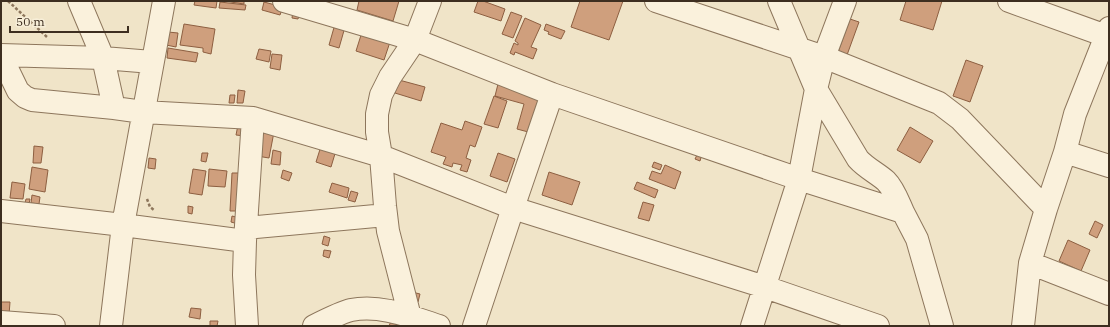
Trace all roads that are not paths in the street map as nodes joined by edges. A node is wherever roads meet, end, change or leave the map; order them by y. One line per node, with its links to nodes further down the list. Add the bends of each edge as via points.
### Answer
1 (79, 1): 14 (street)
2 (164, 1): 15 (street)
3 (284, 1): 10 (street)
4 (430, 1): 10 (street)
5 (656, 1): 11 (street)
6 (779, 1): 11 (street)
7 (846, 1): 13 (street)
8 (1009, 1): 9 (street)
9 (1108, 34): 21 (street, via 1075,114)
10 (415, 40): 17 (street); 22 (street, via 381,95 377,132)
11 (800, 48): 13 (street); 16 (street)
12 (1, 56): 14 (street); 18 (street, via 18,91 25,97 32,100)
13 (824, 57): 16 (street); 26 (street, via 939,103 960,120)
14 (103, 58): 15 (street); 18 (street)
15 (152, 62): 19 (street)
16 (816, 89): 24 (street); 28 (street, via 858,159 893,190)
17 (552, 94): 24 (street); 25 (street)
18 (114, 108): 19 (street)
19 (143, 112): 20 (street); 30 (street)
20 (253, 118): 22 (street); 31 (street)
21 (1065, 152): 23 (street); 26 (street)
22 (381, 156): 25 (street); 29 (street)
23 (1109, 166)
24 (799, 179): 28 (street); 33 (street)
25 (513, 208): 33 (street); 42 (street)
26 (1046, 209): 32 (street)
27 (1, 211): 30 (street)
28 (903, 212): 45 (street, via 916,239)
29 (386, 215): 31 (street); 35 (street)
30 (123, 225): 31 (street); 38 (street)
31 (245, 235): 39 (street)
32 (1030, 264): 34 (street); 46 (street)
33 (765, 287): 43 (street); 44 (street)
34 (1109, 294)
35 (410, 317): 40 (street, via 386,309 368,308 350,310); 41 (street)
36 (1, 322): 37 (street)
37 (54, 326)
38 (111, 326)
39 (247, 326)
40 (314, 326)
41 (439, 326)
42 (474, 326)
43 (752, 326)
44 (878, 326)
45 (942, 326)
46 (1023, 326)

